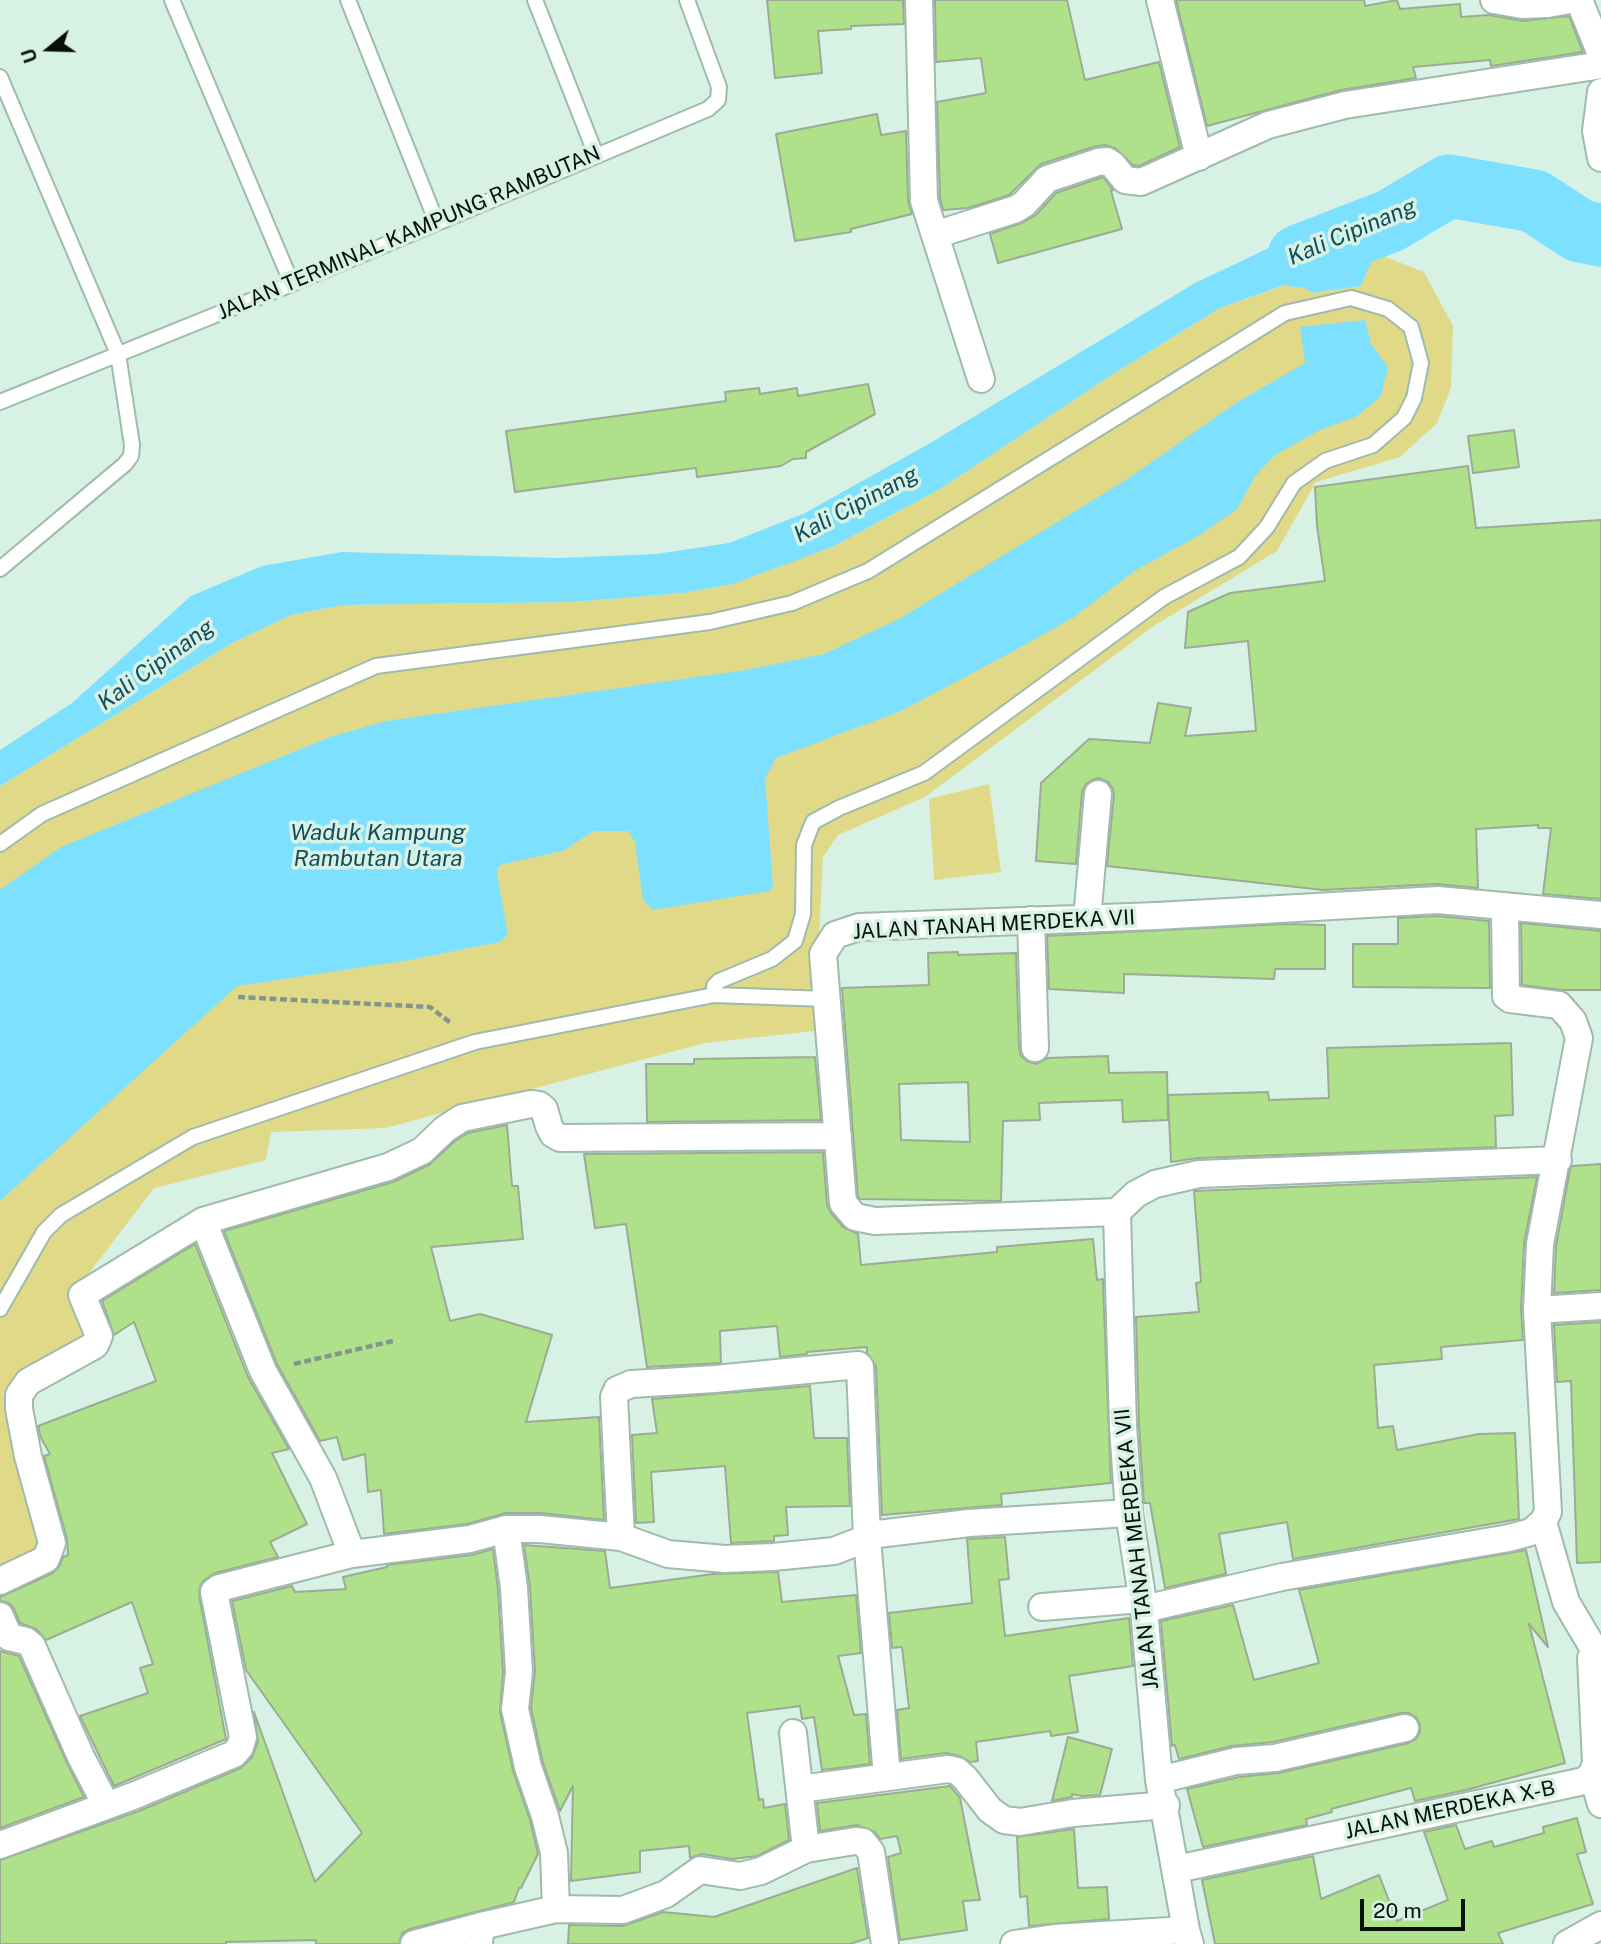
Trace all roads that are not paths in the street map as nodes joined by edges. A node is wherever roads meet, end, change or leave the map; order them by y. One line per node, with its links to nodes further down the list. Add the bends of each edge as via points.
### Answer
1 (172, 0): 19 (lane)
2 (348, 0): 17 (lane)
3 (534, 0): 14 (lane)
4 (687, 0): 14 (lane, JALAN TERMINAL KAMPUNG RAMBUTAN, via 719,87 718,100 708,109)
5 (919, 0): 18 (street, via 924,201)
6 (1160, 0): 15 (street)
7 (1494, 0): 8 (street, via 1522,5)
8 (1570, 0)
9 (1579, 0): 10 (street)
10 (1601, 54)
11 (1601, 65): 15 (street, via 1345,105 1268,125)
12 (0, 77): 20 (lane)
13 (1601, 92): 16 (street, via 1595,131)
14 (596, 155): 17 (lane, JALAN TERMINAL KAMPUNG RAMBUTAN)
15 (1199, 157): 18 (street, via 1141,182 1125,180 1107,161 1098,162 1047,179 1016,209)
16 (1601, 158)
17 (437, 223): 19 (lane, JALAN TERMINAL KAMPUNG RAMBUTAN)
18 (935, 234): 21 (street)
19 (292, 284): 20 (lane, JALAN TERMINAL KAMPUNG RAMBUTAN)
20 (118, 354): 22 (lane, JALAN TERMINAL KAMPUNG RAMBUTAN); 23 (lane, via 131,456)
21 (981, 379)
22 (0, 402)
23 (0, 569)
24 (1098, 794): 28 (street)
25 (0, 844): 30 (lane, via 42,814 376,666 710,622 792,603 868,571 1284,313 1351,299 1388,309 1411,327 1421,363 1414,398 1404,418 1373,445 1325,461 1294,483 1267,527 1239,556 1164,597 924,773 813,822 804,845 803,914 795,940 772,959 719,981)
26 (1505, 906): 27 (street, JALAN TANAH MERDEKA VII); 28 (street, JALAN TANAH MERDEKA VII, via 1438,900); 34 (street, via 1506,996 1559,1005 1573,1021 1579,1038)
27 (1601, 915)
28 (1087, 919): 29 (street, JALAN TANAH MERDEKA VII)
29 (1031, 920): 31 (street, JALAN TANAH MERDEKA VII, via 859,927 835,935 823,954); 32 (street)
30 (714, 995): 31 (lane); 38 (lane, via 474,1042 193,1137 61,1214 44,1232)
31 (827, 999): 33 (street, JALAN TANAH MERDEKA VII)
32 (1035, 1048)
33 (838, 1136): 35 (street, JALAN TANAH MERDEKA VII, via 844,1203 855,1217 875,1221); 36 (street, via 560,1138 553,1134 544,1109 531,1104 462,1118 422,1151 388,1167)
34 (1558, 1160): 35 (street, via 1199,1174 1155,1184); 39 (street, via 1541,1244)
35 (1117, 1212): 40 (street, JALAN TANAH MERDEKA VII)
36 (203, 1220): 45 (street, via 262,1371 323,1478); 46 (street, via 82,1295 97,1341 28,1382 19,1395 28,1456 52,1542 46,1559)
37 (1601, 1306): 39 (street)
38 (0, 1309)
39 (1537, 1310): 41 (street, via 1548,1512)
40 (1129, 1513): 44 (street, via 969,1523); 47 (street, JALAN TANAH MERDEKA VII)
41 (1542, 1522): 47 (street, via 1531,1532 1509,1538); 50 (street, via 1566,1602)
42 (506, 1529): 43 (street); 45 (street, via 470,1539); 62 (street, via 519,1672 515,1709 554,1853)
43 (621, 1537): 44 (street, via 668,1554 725,1559 834,1551); 44 (street, via 617,1390 631,1384 855,1363 860,1367)
44 (867, 1538): 54 (street)
45 (352, 1554): 58 (street, via 214,1592 243,1737 240,1747 234,1754)
46 (0, 1581)
47 (1143, 1604): 48 (street); 56 (street, JALAN TANAH MERDEKA VII)
48 (1042, 1607)
49 (0, 1616): 58 (street, via 7,1635 32,1646)
50 (1598, 1649): 53 (street, via 1591,1658 1596,1763)
51 (1405, 1728): 56 (street, via 1275,1758 1236,1761)
52 (793, 1733): 55 (street)
53 (1592, 1774): 57 (street); 61 (street, JALAN MERDEKA X-B, via 1584,1781)
54 (887, 1777): 55 (street); 56 (street, via 957,1771 996,1815 1020,1822)
55 (800, 1789): 60 (street)
56 (1162, 1793): 61 (street, JALAN TANAH MERDEKA VII)
57 (1601, 1804)
58 (106, 1805): 59 (street)
59 (0, 1844)
60 (806, 1849): 62 (street, via 740,1876 700,1870 666,1894 623,1910); 67 (street, via 863,1842 871,1852)
61 (1177, 1869): 65 (street, JALAN TANAH MERDEKA VII)
62 (556, 1909): 64 (street)
63 (1601, 1925): 69 (street)
64 (480, 1935): 66 (street)
65 (1188, 1937): 68 (street, via 1054,1938)
66 (414, 1944)
67 (885, 1944)
68 (1014, 1944)
69 (1567, 1944)

